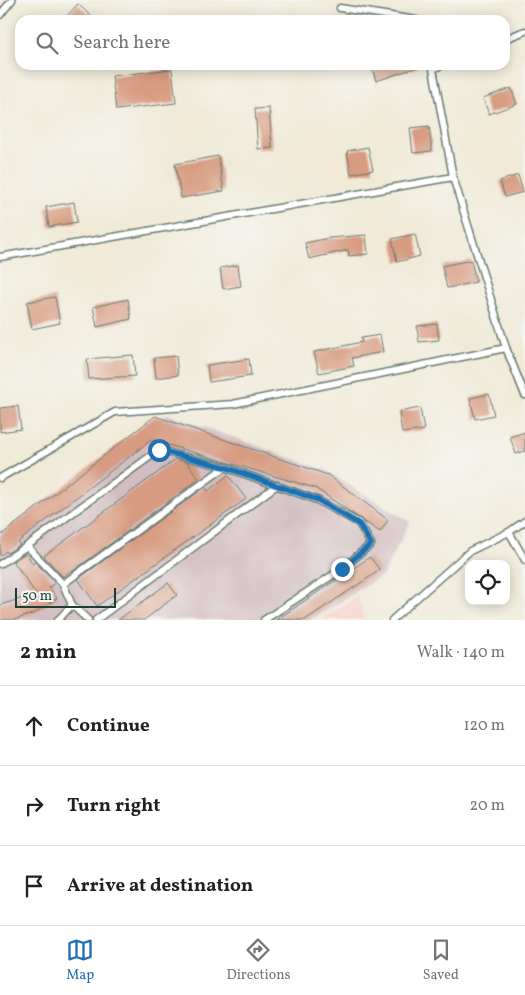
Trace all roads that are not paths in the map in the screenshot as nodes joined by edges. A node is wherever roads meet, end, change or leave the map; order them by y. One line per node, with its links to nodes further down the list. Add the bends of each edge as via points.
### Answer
1 (12, 0): 3 (lane)
2 (340, 8): 4 (lane)
3 (0, 14)
4 (384, 15)
5 (525, 31): 6 (lane)
6 (510, 37)
7 (433, 70): 8 (lane)
8 (453, 177): 9 (lane); 10 (lane)
9 (0, 257)
10 (506, 348): 11 (lane); 13 (lane, via 233,404 115,412)
11 (525, 395)
12 (225, 467): 14 (lane); 17 (lane, via 159,450); 20 (lane)
13 (0, 478)
14 (277, 485): 24 (lane); 25 (lane, via 318,500 359,524 371,544 342,569)
15 (525, 521): 16 (lane)
16 (509, 532): 18 (lane); 26 (lane, via 470,551)
17 (27, 546): 19 (lane); 20 (lane)
18 (525, 560)
19 (0, 564)
20 (62, 584): 21 (lane)
21 (72, 605): 22 (lane); 23 (lane)
22 (58, 620)
23 (88, 620)
24 (96, 620)
25 (264, 620)
26 (392, 620)

